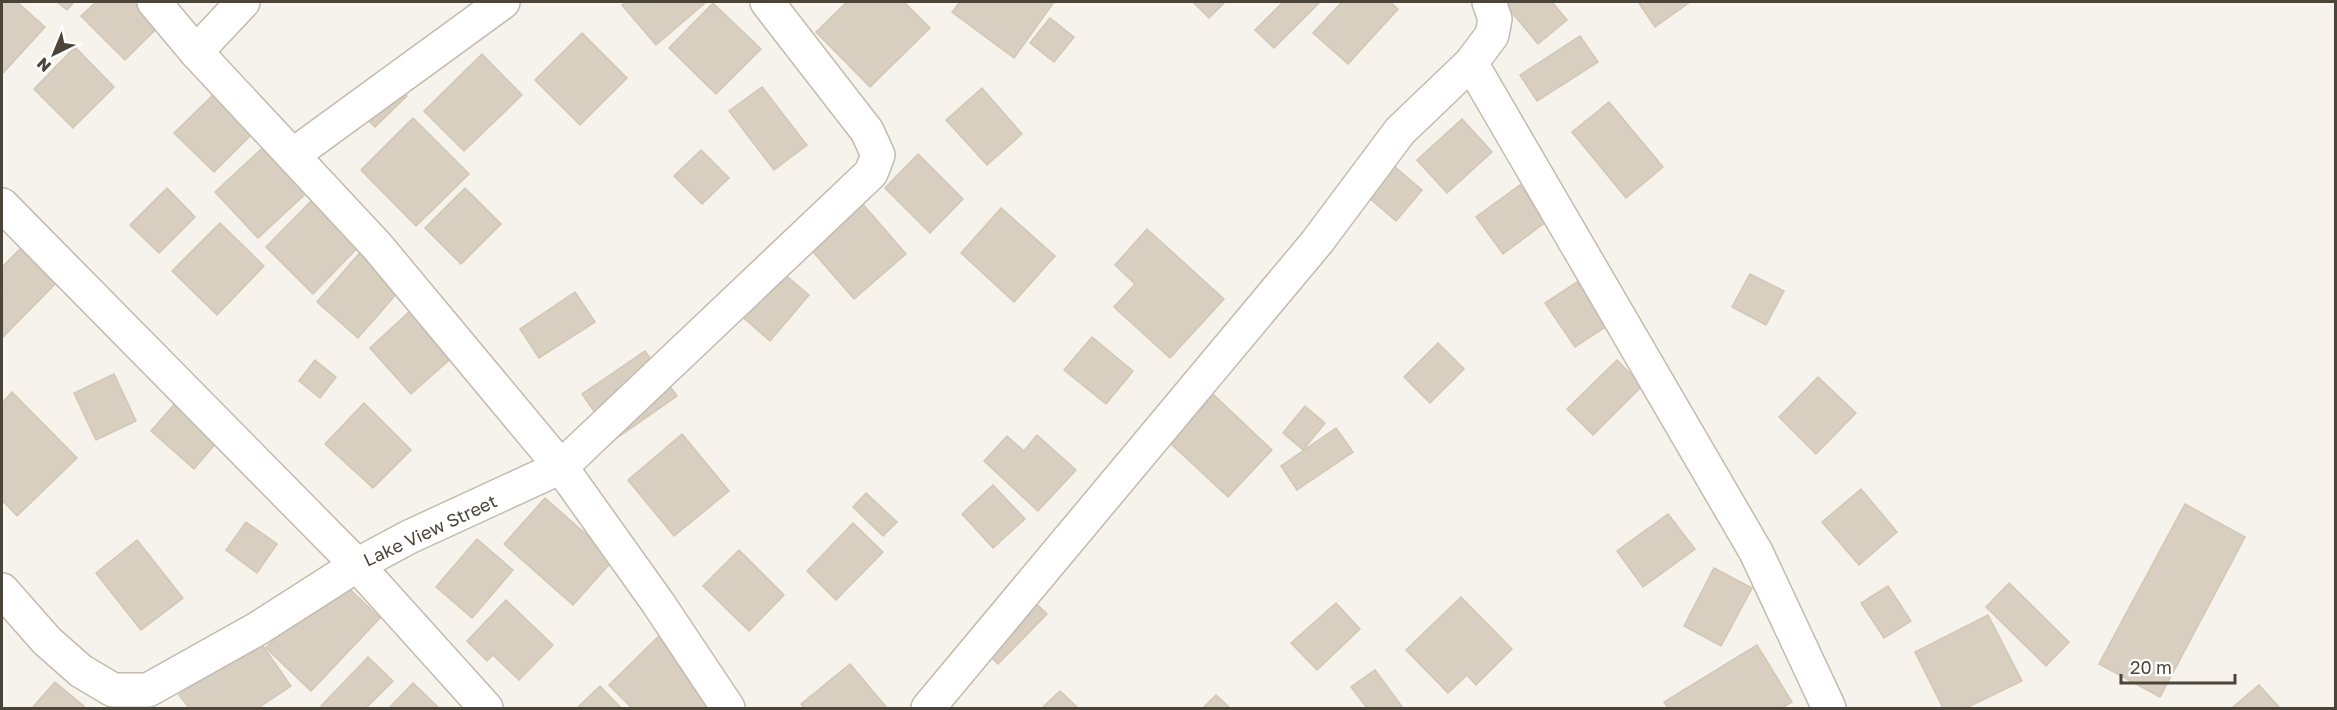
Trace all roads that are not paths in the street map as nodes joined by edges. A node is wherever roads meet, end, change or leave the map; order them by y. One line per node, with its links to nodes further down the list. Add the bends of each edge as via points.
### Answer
1 (154, 2): 6 (street)
2 (243, 2): 6 (street)
3 (503, 2): 8 (street)
4 (767, 2): 10 (street, Lake View Street, via 867,131 878,155 876,164 871,173)
5 (1489, 2): 7 (street, via 1495,20 1492,35)
6 (196, 52): 8 (street)
7 (1471, 63): 16 (street, via 1400,131 1317,242); 17 (street, via 1756,552)
8 (293, 155): 10 (street, via 377,246)
9 (2, 205): 11 (street)
10 (561, 467): 11 (street, Lake View Street); 15 (street)
11 (357, 565): 13 (street, Lake View Street); 14 (street)
12 (2, 590): 13 (street, Lake View Street, via 47,641 81,671 113,690)
13 (156, 699)
14 (486, 708)
15 (728, 708)
16 (928, 708)
17 (1829, 708)

